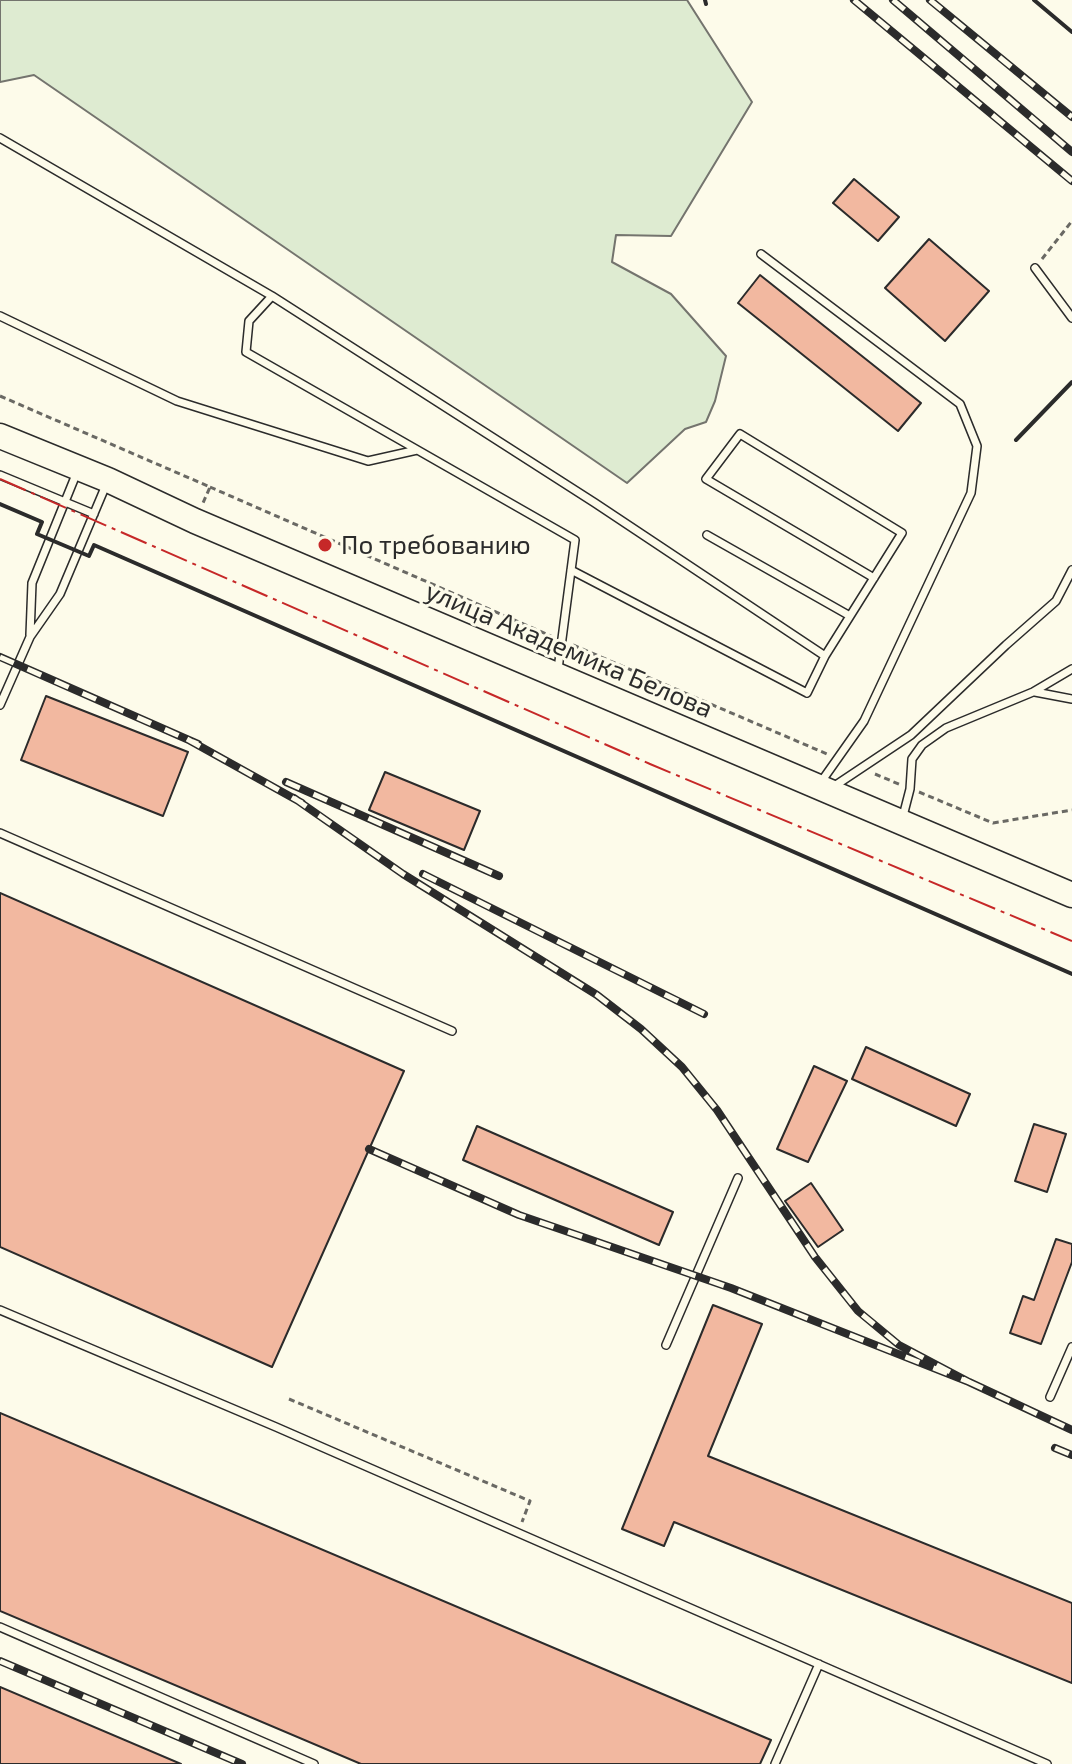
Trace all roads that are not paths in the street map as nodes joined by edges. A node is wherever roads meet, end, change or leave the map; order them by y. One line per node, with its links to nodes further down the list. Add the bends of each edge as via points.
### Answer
1 (0, 138): 4 (lane)
2 (761, 254): 26 (lane, via 960,404 977,446 971,493 864,721)
3 (1035, 268): 6 (lane)
4 (272, 296): 8 (lane, via 249,321 246,352); 20 (lane)
5 (0, 316): 8 (lane, via 177,401 368,461)
6 (1072, 318)
7 (0, 436): 9 (main road, улица Академика Белова)
8 (417, 450): 15 (lane, via 575,540)
9 (78, 467): 11 (main road, улица Академика Белова); 12 (lane)
10 (0, 475): 12 (lane)
11 (108, 480): 13 (lane); 22 (main road, улица Академика Белова)
12 (64, 502): 13 (lane); 19 (lane, via 32,583)
13 (94, 514): 19 (lane, via 60,594)
14 (707, 535): 18 (lane)
15 (571, 570): 20 (lane, via 807,693); 22 (lane)
16 (1072, 570): 26 (lane, via 1056,601 911,735)
17 (874, 578): 17 (lane, via 902,533 740,434 706,479); 18 (lane)
18 (850, 616): 20 (lane)
19 (30, 637): 25 (lane)
20 (825, 656)
21 (1072, 669): 23 (lane)
22 (557, 675): 26 (main road, улица Академика Белова)
23 (1033, 692): 24 (lane); 27 (lane, via 946,728 922,745 912,759)
24 (1072, 699)
25 (0, 703)
26 (823, 789): 27 (main road, улица Академика Белова)
27 (901, 822): 29 (main road, улица Академика Белова)
28 (0, 833): 30 (lane)
29 (1072, 895)
30 (452, 1031)
31 (738, 1178): 33 (lane)
32 (0, 1310): 37 (lane)
33 (666, 1345)
34 (1072, 1347): 35 (lane)
35 (1050, 1397)
36 (0, 1627): 38 (lane)
37 (819, 1664): 39 (lane); 40 (lane)
38 (314, 1764)
39 (775, 1764)
40 (1047, 1764)

